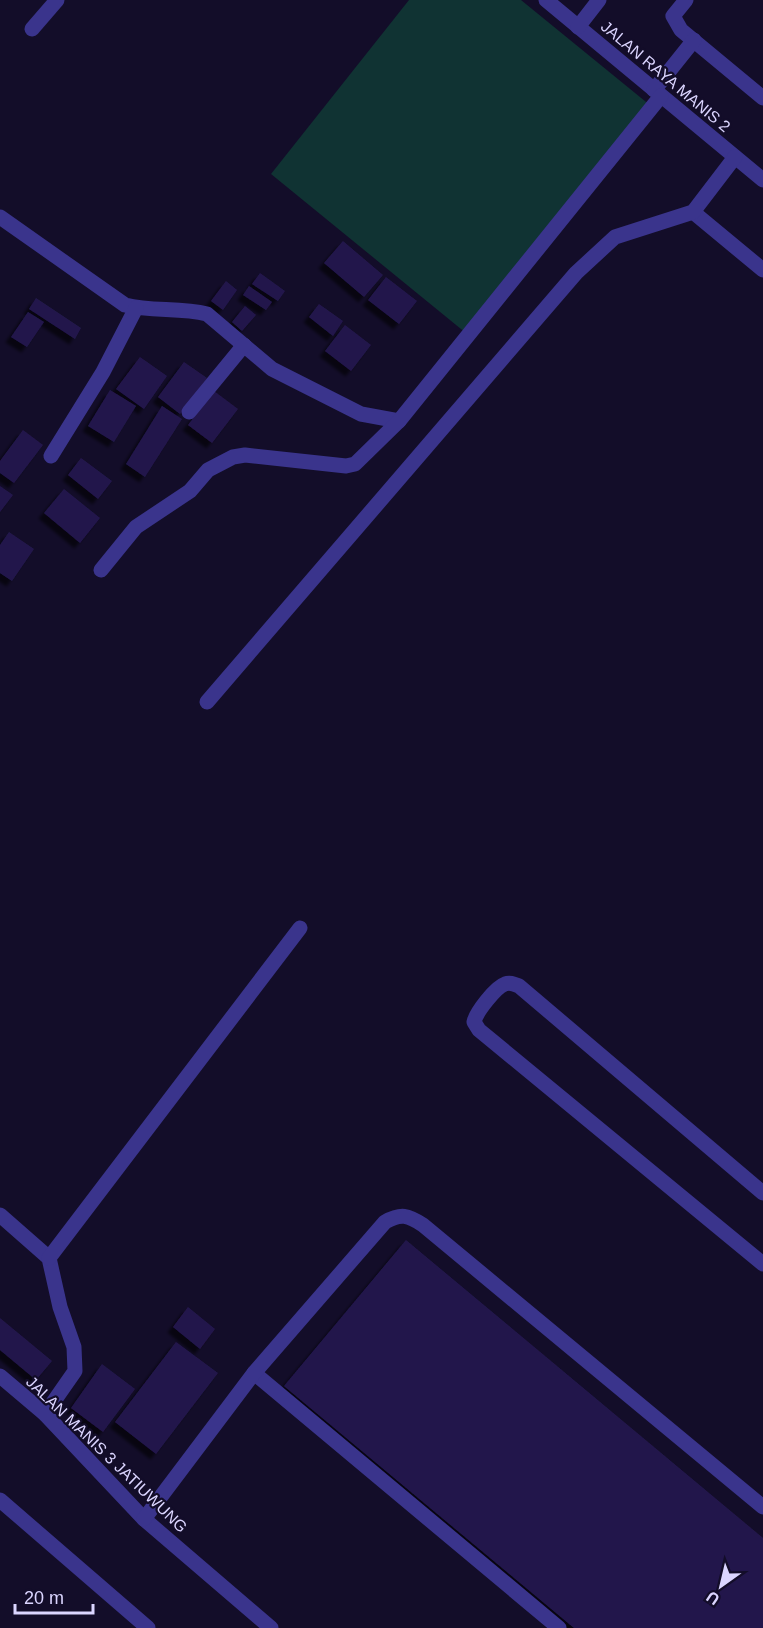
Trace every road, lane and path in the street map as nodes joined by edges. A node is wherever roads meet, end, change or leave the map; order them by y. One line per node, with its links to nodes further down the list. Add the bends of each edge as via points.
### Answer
1 (57, 0): 6 (street)
2 (546, 0): 5 (street, JALAN RAYA MANIS 2)
3 (599, 0): 5 (street)
4 (686, 0): 7 (street, via 673,16 681,30)
5 (578, 27): 8 (street, JALAN RAYA MANIS 2)
6 (32, 29)
7 (694, 40): 8 (street); 9 (street)
8 (657, 93): 10 (street, JALAN RAYA MANIS 2); 18 (street)
9 (763, 98)
10 (735, 157): 11 (street, JALAN RAYA MANIS 2); 12 (street)
11 (763, 180)
12 (693, 212): 14 (street); 21 (street, via 615,237 576,273)
13 (0, 217): 15 (street, via 106,293)
14 (763, 270)
15 (136, 308): 16 (street, via 207,314); 19 (street, via 103,372)
16 (244, 345): 17 (street); 18 (street, via 272,369 338,403 361,414)
17 (189, 412)
18 (399, 421): 20 (street, via 356,464 232,457 136,527)
19 (51, 456)
20 (101, 570)
21 (207, 702)
22 (300, 928): 25 (street)
23 (763, 1193): 26 (street, via 519,986 512,982 503,984 476,1014 474,1022 479,1029)
24 (0, 1215): 25 (street)
25 (49, 1258): 29 (street, via 74,1347 75,1371)
26 (763, 1264)
27 (255, 1373): 31 (street, via 385,1222 396,1215 408,1215); 32 (street); 35 (street)
28 (0, 1376): 29 (street, JALAN MANIS 3 JATIUWUNG)
29 (45, 1414): 32 (street, JALAN MANIS 3 JATIUWUNG)
30 (0, 1500): 33 (street)
31 (763, 1507)
32 (144, 1519): 34 (street, JALAN MANIS 3 JATIUWUNG)
33 (148, 1628)
34 (271, 1628)
35 (559, 1628)

